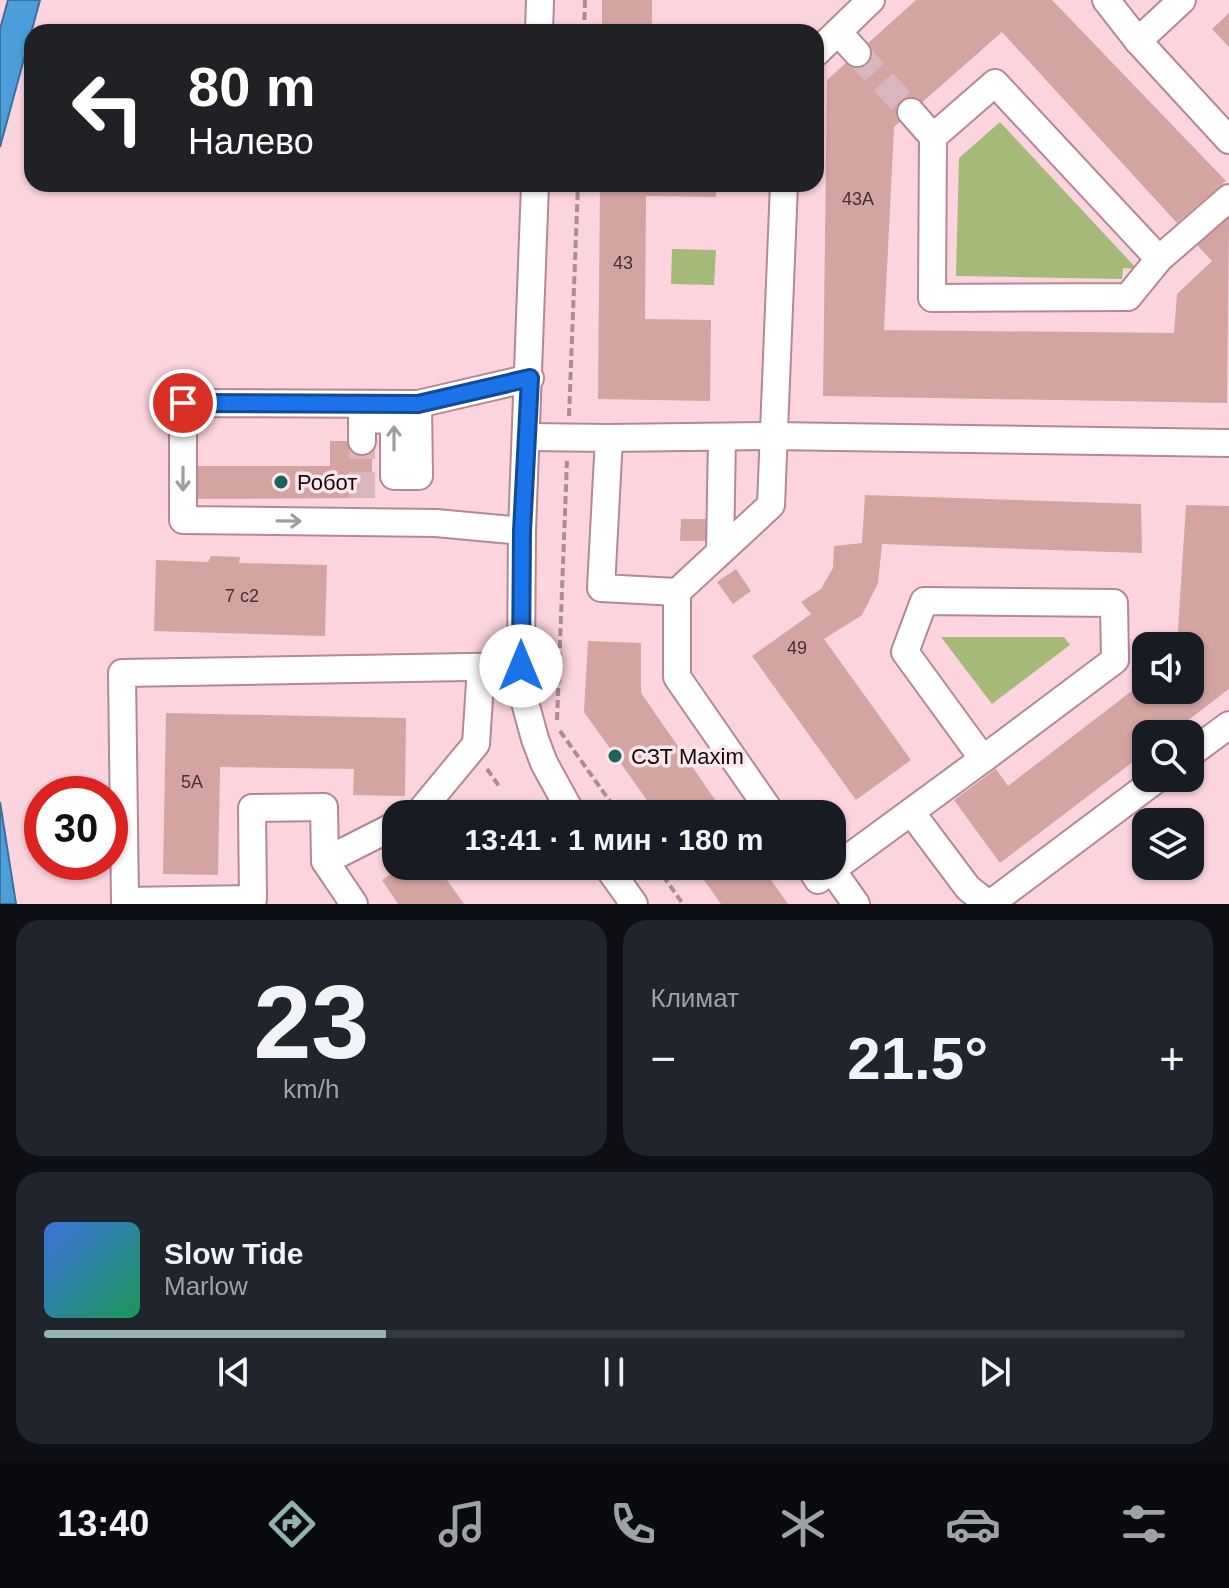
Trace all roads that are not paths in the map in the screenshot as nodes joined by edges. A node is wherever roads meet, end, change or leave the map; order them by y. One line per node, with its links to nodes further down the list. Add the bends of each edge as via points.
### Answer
1 (540, 0): 5 (street)
2 (871, 0): 6 (street)
3 (1106, 0): 7 (street)
4 (1182, 0): 7 (street)
5 (539, 24)
6 (838, 32): 8 (street); 9 (street)
7 (1138, 41): 12 (street)
8 (824, 45)
9 (857, 53)
10 (911, 112): 11 (street)
11 (933, 137): 16 (street, via 995,83); 16 (street, via 932,298 1128,297)
12 (1229, 140)
13 (535, 192): 17 (street)
14 (784, 192): 19 (street)
15 (1229, 198): 16 (street)
16 (1159, 259)
17 (530, 378): 18 (street); 20 (street)
18 (418, 404): 23 (street, one-way to 23, via 419,476 394,476 394,420 362,419); 25 (street, one-way to 25, via 183,403 183,520 362,510)
19 (773, 436): 21 (street); 24 (street); 26 (street, via 771,505)
20 (528, 437): 22 (street); 25 (street)
21 (722, 437): 22 (street); 26 (street)
22 (609, 438): 27 (street, via 601,588)
23 (362, 441)
24 (1229, 443)
25 (522, 531): 28 (street)
26 (720, 552): 27 (street)
27 (677, 592): 36 (street, via 677,677)
28 (521, 666): 29 (street); 35 (street, via 535,739)
29 (481, 667): 34 (street, via 476,744); 43 (street, via 122,673 125,901)
30 (1229, 725): 31 (street)
31 (1204, 744)
32 (983, 759): 32 (street, via 1115,660 1114,603 924,601 905,652); 37 (street)
33 (1139, 792): 47 (street)
34 (430, 800)
35 (564, 800)
36 (762, 800)
37 (911, 812): 39 (street); 47 (street, via 968,888)
38 (382, 832): 40 (street)
39 (846, 852)
40 (325, 861): 43 (street, via 324,807 252,808); 44 (street)
41 (617, 880): 45 (street)
42 (832, 880): 46 (street)
43 (253, 901)
44 (354, 904)
45 (634, 904)
46 (856, 904)
47 (989, 904)

